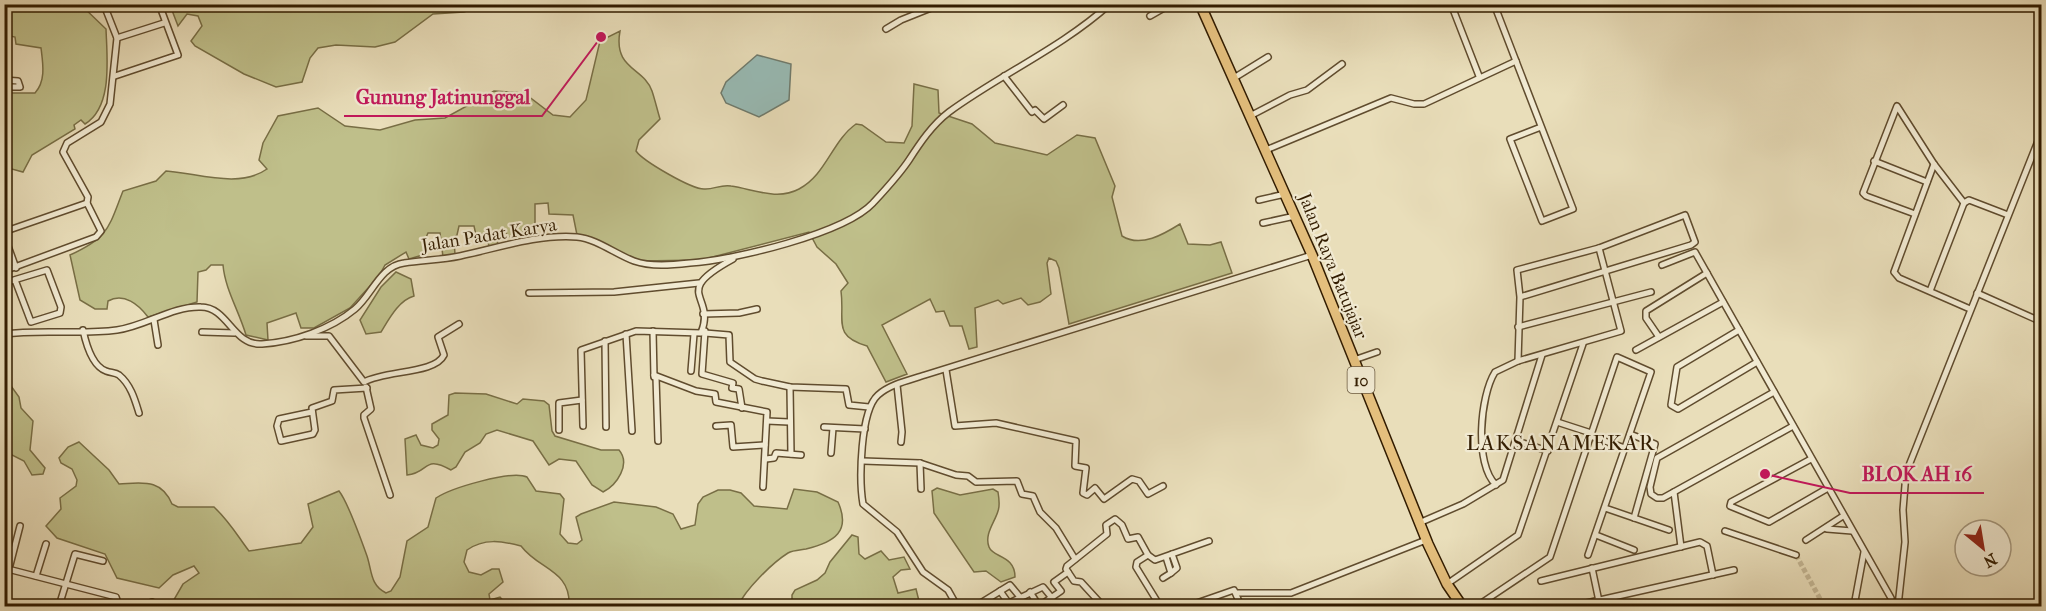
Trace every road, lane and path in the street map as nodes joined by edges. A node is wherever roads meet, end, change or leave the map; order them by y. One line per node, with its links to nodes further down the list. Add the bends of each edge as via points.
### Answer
1 (109, 4): 12 (street, via 106,10)
2 (159, 4): 10 (street)
3 (941, 4): 11 (street)
4 (1110, 4): 17 (street, Jalan Padat Karya, via 1074,34)
5 (1171, 4): 9 (street)
6 (1200, 4): 19 (highway, Jalan Raya Batujajar / 10)
7 (1451, 4): 18 (street)
8 (1494, 4): 14 (street)
9 (1150, 15)
10 (164, 23): 12 (street); 16 (street, via 178,55)
11 (886, 29)
12 (117, 38): 16 (street)
13 (1268, 57): 19 (street)
14 (1516, 61): 18 (street); 24 (street)
15 (1342, 64): 23 (street, via 1313,87)
16 (115, 76): 32 (street, via 110,104 101,122 67,143 63,152 88,197)
17 (1004, 76): 22 (street, via 1032,112 1035,110 1044,119); 41 (street, Jalan Padat Karya, via 934,125 900,172 862,212 798,240)
18 (1479, 76): 26 (street, via 1424,104 1391,98)
19 (1234, 78): 23 (highway, Jalan Raya Batujajar / 10)
20 (4, 80): 21 (street, via 18,81 20,87)
21 (4, 87)
22 (1063, 105)
23 (1250, 116): 26 (highway, Jalan Raya Batujajar / 10)
24 (1540, 127): 24 (street, via 1510,139 1542,221 1573,209)
25 (2042, 131): 35 (street)
26 (1266, 150): 30 (highway, Jalan Raya Batujajar / 10)
27 (1874, 161): 28 (street, via 1898,106); 29 (street); 34 (street, via 1864,195)
28 (1934, 164): 29 (street); 33 (street)
29 (1928, 182): 34 (street)
30 (1285, 194): 31 (street); 36 (highway, Jalan Raya Batujajar / 10)
31 (1258, 200)
32 (87, 203): 38 (street); 43 (street, via 102,228 100,234)
33 (1964, 203): 35 (street, via 1969,200); 50 (street)
34 (1915, 214): 50 (street, via 1894,272)
35 (2008, 215): 53 (street)
36 (1295, 216): 37 (street); 40 (highway, Jalan Raya Batujajar / 10)
37 (1263, 223)
38 (4, 234): 43 (street)
39 (1599, 248): 45 (street); 45 (street, via 1685,215 1695,242); 54 (street, via 1517,270)
40 (1312, 255): 82 (highway, Jalan Raya Batujajar / 10); 85 (street)
41 (737, 256): 49 (street); 74 (street, Jalan Padat Karya, via 652,264 570,237 518,242 402,263 384,273 353,310 324,328)
42 (1662, 264): 46 (street, via 1694,251)
43 (16, 268): 44 (street)
44 (4, 271)
45 (1606, 272): 54 (street); 55 (street)
46 (1707, 273): 56 (street); 75 (street, via 1646,311 1646,318)
47 (15, 280): 47 (street, via 47,270 60,313 32,322); 48 (street)
48 (4, 283)
49 (699, 283): 52 (street, via 614,292); 59 (street)
50 (1930, 291): 58 (street)
51 (1651, 292): 55 (street)
52 (529, 293)
53 (1977, 293): 58 (street); 61 (street)
54 (1520, 297): 64 (street)
55 (1614, 302): 64 (street); 77 (street, via 1621,331)
56 (1723, 302): 66 (street); 75 (street)
57 (757, 309): 59 (street)
58 (1970, 309): 190 (street, via 1906,473 1905,542)
59 (703, 314): 62 (street)
60 (154, 320): 65 (street, Jalan Padat Karya, via 115,330); 69 (street, Jalan Padat Karya, via 204,307 220,316); 78 (street)
61 (2042, 322)
62 (704, 323): 70 (street); 73 (street, via 702,332)
63 (459, 324): 88 (street, via 438,337 444,355 435,366 382,374)
64 (1518, 327): 83 (street)
65 (83, 330): 71 (street, Jalan Padat Karya); 97 (street, via 96,363 120,376)
66 (1739, 330): 84 (street); 84 (street, via 1677,367 1671,405 1678,409)
67 (653, 331): 72 (street); 73 (street); 87 (street)
68 (202, 332): 69 (street)
69 (235, 333): 74 (street, Jalan Padat Karya, via 253,344)
70 (705, 333): 90 (street, via 729,335 730,362 755,380); 95 (street, via 702,374 733,383 732,388 739,389)
71 (4, 334)
72 (626, 334): 76 (street); 109 (street)
73 (694, 334): 86 (street)
74 (298, 336): 88 (street, via 328,336)
75 (1659, 337): 79 (street)
76 (604, 341): 93 (street, via 581,350); 104 (street)
77 (1583, 344): 81 (street); 100 (street)
78 (158, 345)
79 (1636, 350)
80 (1377, 352): 82 (street)
81 (1542, 355): 83 (street); 113 (street)
82 (1354, 360): 135 (highway, Jalan Raya Batujajar / 10)
83 (1518, 361): 125 (street, via 1493,374 1485,405 1482,449 1488,476)
84 (1757, 362): 91 (street)
85 (946, 370): 89 (street); 126 (street, via 954,426 996,423 1076,441 1075,466 1086,468 1083,493 1087,495 1095,488 1104,499 1132,479 1139,481 1148,494)
86 (691, 371)
87 (655, 376): 92 (street); 95 (street, via 715,394 716,402); 112 (street)
88 (366, 385): 96 (street, via 334,390 332,401 314,407); 131 (street, via 370,409 364,418)
89 (897, 385): 94 (street, via 878,395); 114 (street)
90 (790, 387): 94 (street, via 846,389 850,406); 99 (street)
91 (1774, 392): 103 (street); 130 (street, via 1657,458 1651,494 1661,499)
92 (654, 393)
93 (582, 400): 101 (street); 108 (street, via 559,403)
94 (869, 407): 107 (street)
95 (742, 408): 98 (street, via 767,412)
96 (312, 412): 96 (street, via 313,434 281,441 279,419)
97 (139, 413)
98 (767, 421): 99 (street); 115 (street)
99 (789, 422): 119 (street)
100 (1557, 422): 111 (street); 117 (street)
101 (583, 426)
102 (716, 426): 115 (street, via 730,425 733,447)
103 (1793, 426): 122 (street); 130 (street)
104 (606, 427)
105 (824, 427): 106 (street)
106 (833, 428): 107 (street); 118 (street)
107 (865, 429): 123 (street)
108 (559, 430)
109 (632, 431)
110 (1630, 434): 111 (street, via 1651,372 1617,357); 116 (street); 134 (street, via 1655,444)
111 (1591, 435): 116 (street); 184 (street, via 1550,557)
112 (658, 441)
113 (1517, 441): 117 (street); 125 (street, via 1503,480)
114 (901, 442)
115 (765, 445): 121 (street)
116 (1625, 448): 132 (street)
117 (1548, 450): 164 (street, via 1517,536)
118 (831, 453)
119 (791, 454): 120 (street); 121 (street, via 776,453 774,458)
120 (801, 455)
121 (765, 459): 127 (street)
122 (1811, 459): 128 (street); 128 (street, via 1730,506 1769,522)
123 (863, 461): 124 (street); 177 (street, via 864,506 897,532 923,572 948,590)
124 (920, 463): 129 (street); 153 (street, via 968,476 972,482 1017,480 1022,494 1033,496)
125 (1496, 485): 135 (street)
126 (1163, 486)
127 (763, 487)
128 (1828, 488): 133 (street)
129 (921, 489)
130 (1674, 492): 146 (street)
131 (390, 495)
132 (1605, 508): 134 (street); 141 (street)
133 (1843, 516): 137 (street); 140 (street)
134 (1634, 518): 138 (street)
135 (1419, 523): 142 (highway, Jalan Raya Batujajar / 10)
136 (20, 526): 156 (street)
137 (1827, 529): 140 (street); 143 (street)
138 (1670, 530)
139 (1725, 531): 152 (street)
140 (1852, 531): 148 (street)
141 (1596, 535): 147 (street); 151 (street)
142 (1426, 540): 164 (highway, Jalan Raya Batujajar / 10); 167 (street, via 1291,593)
143 (1806, 540)
144 (1209, 541): 150 (street)
145 (46, 544): 160 (street)
146 (1681, 547): 155 (street); 159 (street, via 1706,544)
147 (1634, 550)
148 (1864, 552): 170 (street); 189 (street)
149 (1148, 555): 150 (street, via 1155,561); 153 (street, via 1138,537 1128,539 1115,519 1107,524 1107,534); 180 (street, via 1136,567)
150 (1169, 555): 161 (street, via 1171,573)
151 (1588, 555)
152 (1796, 555)
153 (1074, 559): 158 (street, via 1066,567)
154 (104, 561): 163 (street, via 75,554)
155 (1592, 568): 162 (street); 171 (street)
156 (7, 569): 160 (street)
157 (1734, 570): 159 (street)
158 (1068, 572): 169 (street, via 1054,582 1061,591); 179 (street)
159 (1713, 574): 171 (street)
160 (36, 576): 163 (street)
161 (1163, 578)
162 (1541, 580)
163 (65, 583): 175 (street); 176 (street, via 116,597)
164 (1447, 584): 183 (highway, Jalan Raya Batujajar / 10)
165 (1000, 591): 168 (street, via 1010,585); 173 (street); 178 (street)
166 (1030, 592): 168 (street); 169 (street, via 1044,587); 169 (street, via 1039,606)
167 (1236, 593): 181 (street, via 1233,590); 182 (street)
168 (1020, 597): 173 (street)
169 (1052, 598)
170 (1891, 598)
171 (1599, 600): 185 (street); 186 (street)
172 (4, 602): 174 (street)
173 (1010, 605)
174 (23, 606)
175 (59, 606)
176 (119, 606)
177 (957, 606)
178 (976, 606)
179 (1103, 606)
180 (1160, 606)
181 (1188, 606)
182 (1241, 606)
183 (1462, 606)
184 (1476, 606)
185 (1573, 606)
186 (1600, 606)
187 (1712, 606): 188 (street)
188 (1721, 606)
189 (1854, 606)
190 (1898, 606)

